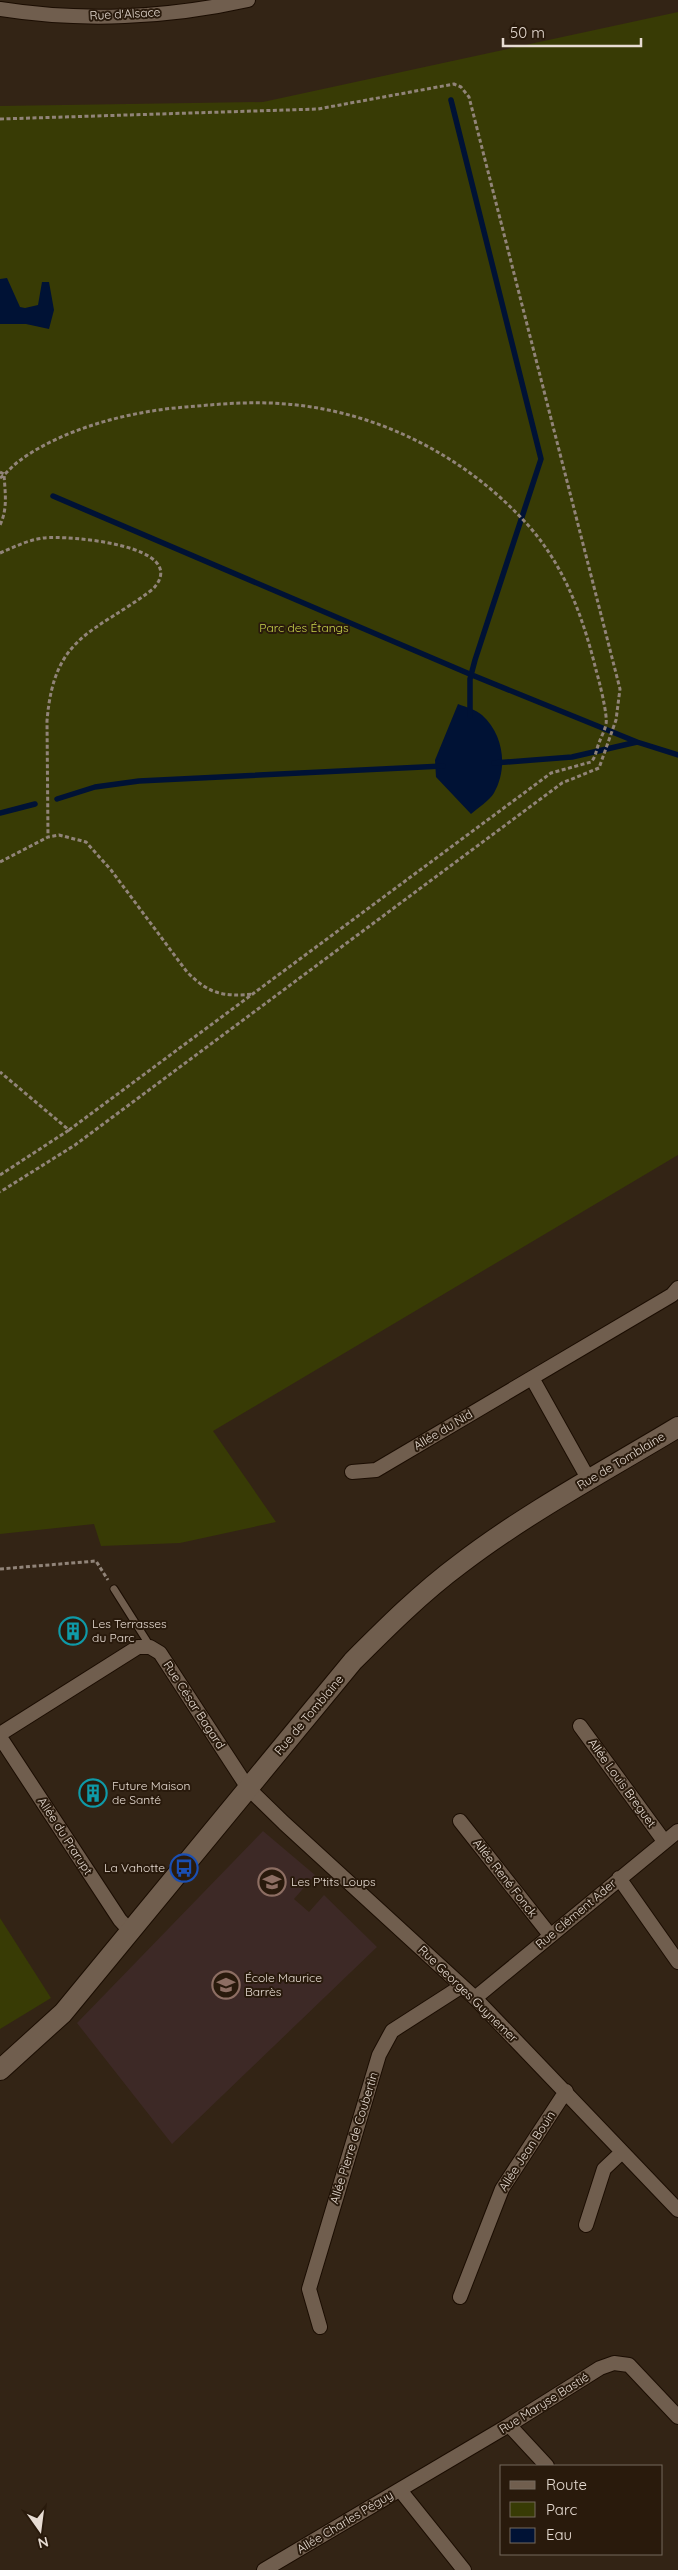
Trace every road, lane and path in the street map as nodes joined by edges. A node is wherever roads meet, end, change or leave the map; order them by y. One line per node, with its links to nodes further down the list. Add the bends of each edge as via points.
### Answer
1 (248, 0): 2 (street, Rue d'Alsace, via 198,9 117,16)
2 (0, 9)
3 (0, 119): 15 (path, via 318,108 454,84 461,87 469,97 620,689 616,720 599,768 562,783 75,1145)
4 (0, 472): 5 (path)
5 (4, 474): 6 (path); 7 (path, via 6,511); 11 (path, via 40,449 78,432 156,409 253,402 316,407 388,427 435,450 468,472 527,523 566,581 588,636 606,725 594,761 551,774)
6 (0, 478)
7 (0, 525)
8 (0, 553): 9 (path, via 42,538 93,539 149,556 160,569 159,583 90,630 70,649 58,672 48,705 47,721)
9 (48, 837): 10 (path); 11 (path, via 59,835 86,842 112,870 187,972 201,986 225,995)
10 (0, 862)
11 (254, 994): 13 (path)
12 (0, 1072): 13 (path)
13 (69, 1130): 14 (path)
14 (0, 1175)
15 (0, 1192)
16 (678, 1288): 17 (street, Allée du Nid, via 672,1295)
17 (532, 1378): 19 (street, Allée du Nid, via 376,1470); 20 (street)
18 (678, 1427): 20 (main road, Rue de Tomblaine)
19 (352, 1472)
20 (589, 1480): 26 (main road, Rue de Tomblaine, via 460,1564 396,1619 353,1661)
21 (0, 1569): 22 (path, via 96,1561)
22 (114, 1589): 23 (lane)
23 (150, 1647): 25 (street, via 138,1647); 26 (street, Rue César Bagard, via 160,1653)
24 (580, 1726): 29 (street, Allée Louis Breguet)
25 (0, 1735): 31 (street, Allée du Prarupt, via 120,1920)
26 (248, 1788): 31 (main road, Rue de Tomblaine); 34 (street, Rue Georges Guynemer)
27 (460, 1821): 32 (street, Allée René Fonck)
28 (678, 1831): 29 (street, Rue Clément Ader)
29 (664, 1841): 30 (street, Rue Clément Ader)
30 (619, 1878): 32 (street, Rue Clément Ader); 33 (street)
31 (132, 1933): 36 (main road, Rue de Tomblaine, via 63,2013)
32 (550, 1936): 35 (street, Rue Clément Ader)
33 (678, 1962)
34 (462, 1986): 35 (street, Rue Georges Guynemer); 42 (street, Allée Pierre de Coubertin, via 392,2031 379,2055 308,2289)
35 (475, 1998): 37 (street, Rue Georges Guynemer)
36 (0, 2070)
37 (566, 2091): 38 (street, Rue Georges Guynemer); 41 (street, Allée Jean Bouin, via 502,2189)
38 (622, 2152): 39 (street, Rue Georges Guynemer); 40 (street, via 604,2169)
39 (678, 2210)
40 (586, 2225)
41 (460, 2297)
42 (320, 2327)
43 (678, 2417): 44 (street, Rue Maryse Bastié, via 629,2365 614,2363 600,2368)
44 (509, 2425): 45 (street); 46 (street, Rue Maryse Bastié)
45 (546, 2465)
46 (400, 2490): 47 (street, Allée Charles Péguy); 48 (street)
47 (264, 2570)
48 (464, 2570)

